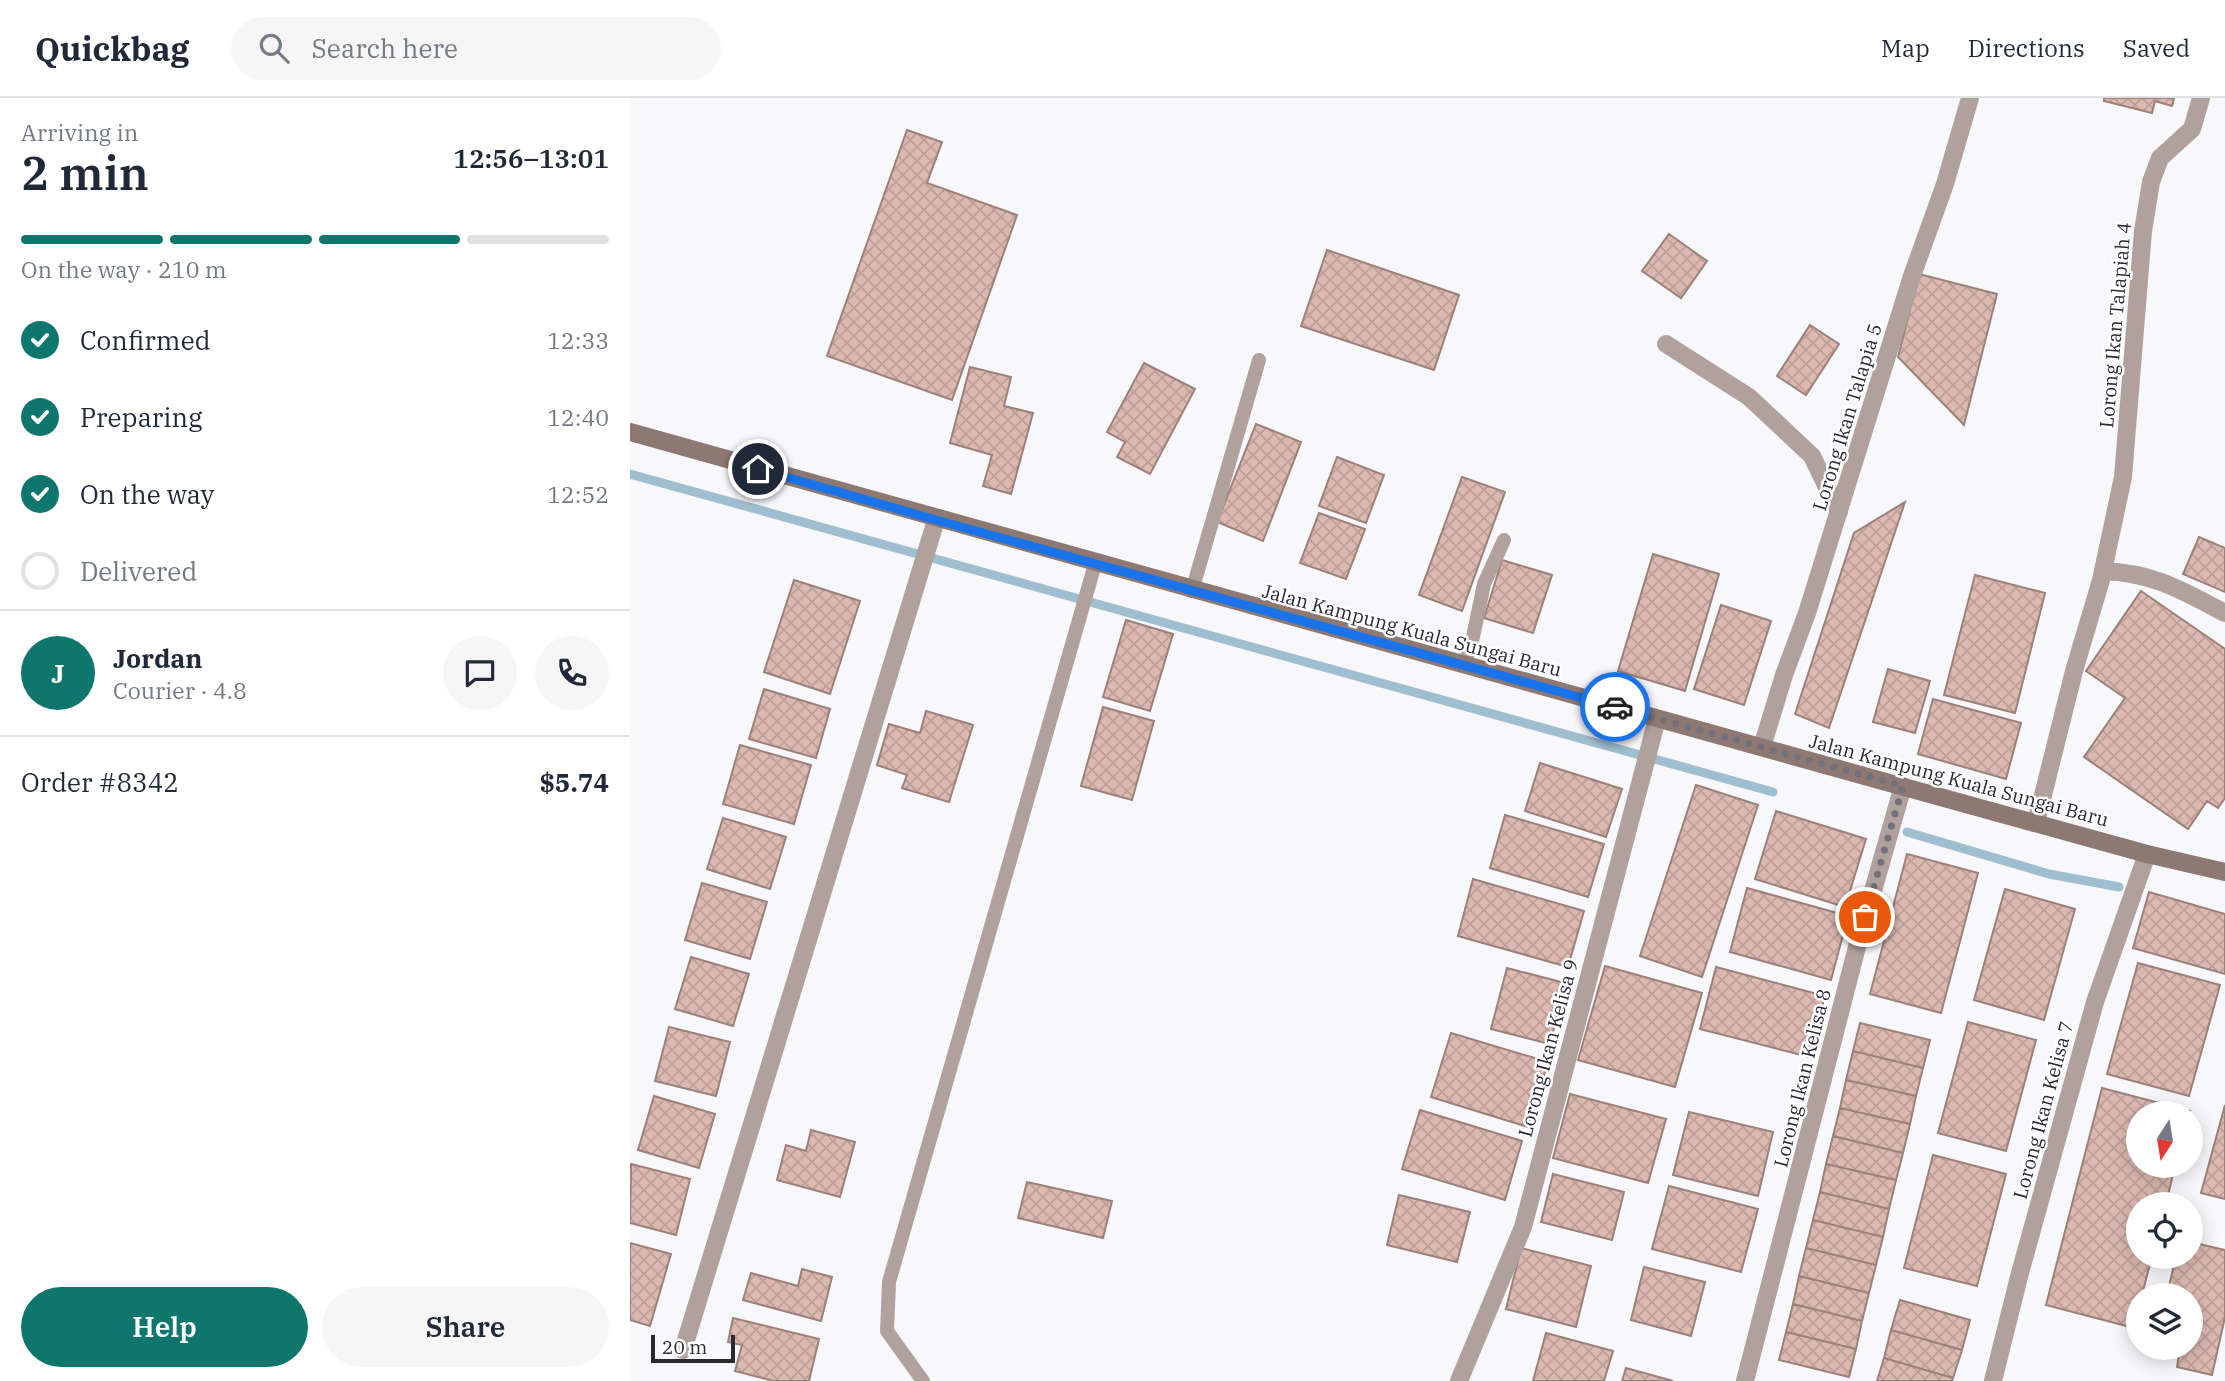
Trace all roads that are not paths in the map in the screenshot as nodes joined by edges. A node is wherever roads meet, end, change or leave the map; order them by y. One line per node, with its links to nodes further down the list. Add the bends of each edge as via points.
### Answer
1 (1970, 98): 6 (street, Lorong Ikan Talapia 5)
2 (2201, 98): 10 (street, Lorong Ikan Talapiah 4, via 2192,129 2160,158 2151,182 2123,477)
3 (1666, 344): 6 (street, via 1749,397 1812,456)
4 (1259, 360): 11 (lane)
5 (630, 432): 7 (street, Jalan Kampung Kuala Sungai Baru)
6 (1839, 512): 15 (street, Lorong Ikan Talapia 5)
7 (934, 528): 9 (street, Jalan Kampung Kuala Sungai Baru); 20 (street)
8 (1504, 540): 13 (lane, via 1484,584)
9 (1093, 571): 11 (street, Jalan Kampung Kuala Sungai Baru); 21 (lane, via 889,1282 887,1331)
10 (2103, 571): 12 (street, via 2162,580); 17 (street, Lorong Ikan Talapiah 4)
11 (1192, 591): 13 (street, Jalan Kampung Kuala Sungai Baru)
12 (2225, 613)
13 (1464, 666): 14 (street, Jalan Kampung Kuala Sungai Baru)
14 (1657, 719): 15 (street, Jalan Kampung Kuala Sungai Baru); 22 (street, Lorong Ikan Kelisa 9, via 1523,1227)
15 (1762, 747): 16 (street, Jalan Kampung Kuala Sungai Baru)
16 (1903, 786): 17 (street, Jalan Kampung Kuala Sungai Baru); 23 (street, Lorong Ikan Kelisa 8)
17 (2036, 823): 18 (street, Jalan Kampung Kuala Sungai Baru)
18 (2147, 853): 19 (street, Jalan Kampung Kuala Sungai Baru); 24 (street, Lorong Ikan Kelisa 7, via 2095,1002)
19 (2225, 872)
20 (683, 1349)
21 (923, 1381)
22 (1459, 1381)
23 (1745, 1381)
24 (1993, 1381)

